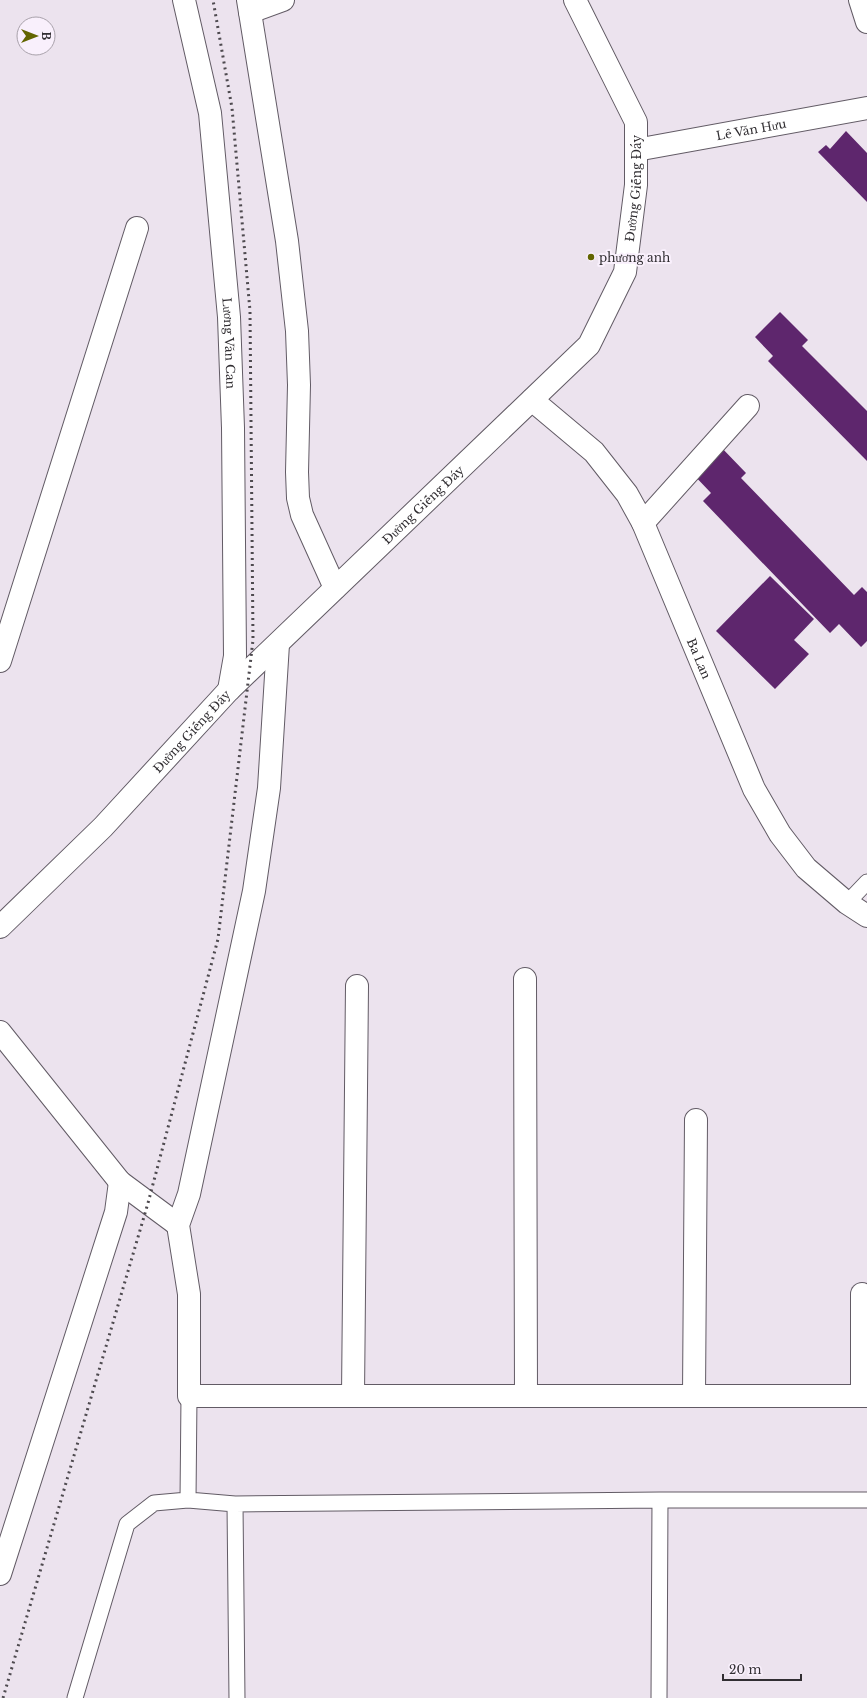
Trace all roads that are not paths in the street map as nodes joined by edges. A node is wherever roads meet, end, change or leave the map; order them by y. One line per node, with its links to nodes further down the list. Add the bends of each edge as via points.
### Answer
1 (184, 0): 16 (street, Lương Văn Can, via 210,113 229,317 233,428 235,656)
2 (283, 0): 5 (street)
3 (575, 0): 8 (street, Đường Giếng Đáy, via 636,122)
4 (860, 0): 6 (street)
5 (249, 6): 13 (street, via 287,241 297,331 298,498 302,515)
6 (867, 22)
7 (867, 108): 8 (street, Lê Văn Hưu)
8 (636, 150): 10 (street, Đường Giếng Đáy, via 636,185 625,272 589,344)
9 (137, 228): 15 (street)
10 (532, 400): 12 (street, Ba Lan, via 594,452 627,494); 13 (street, Đường Giếng Đáy)
11 (748, 406): 12 (street)
12 (643, 523): 18 (street, Ba Lan, via 754,789 780,834 806,868)
13 (334, 588): 14 (street, Đường Giếng Đáy)
14 (278, 644): 16 (street, Đường Giếng Đáy); 26 (street, via 270,788 254,891 189,1194)
15 (0, 662)
16 (229, 690): 20 (street, Đường Giếng Đáy, via 103,827)
17 (867, 882): 18 (lane)
18 (847, 903): 19 (street, Ba Lan)
19 (867, 916)
20 (0, 927)
21 (525, 979): 30 (street)
22 (357, 986): 29 (street)
23 (0, 1032): 25 (street)
24 (696, 1120): 31 (street)
25 (120, 1182): 26 (street); 37 (street, via 116,1212)
26 (178, 1224): 28 (street, via 188,1294)
27 (862, 1294): 32 (street)
28 (188, 1396): 29 (street); 33 (lane)
29 (353, 1396): 30 (street)
30 (526, 1396): 31 (street)
31 (694, 1396): 32 (street)
32 (865, 1396)
33 (188, 1500): 36 (lane); 38 (lane, via 154,1503 127,1524)
34 (660, 1500): 35 (lane); 36 (lane); 40 (lane)
35 (867, 1500)
36 (235, 1504): 39 (lane)
37 (0, 1574)
38 (75, 1698)
39 (237, 1698)
40 (659, 1698)

